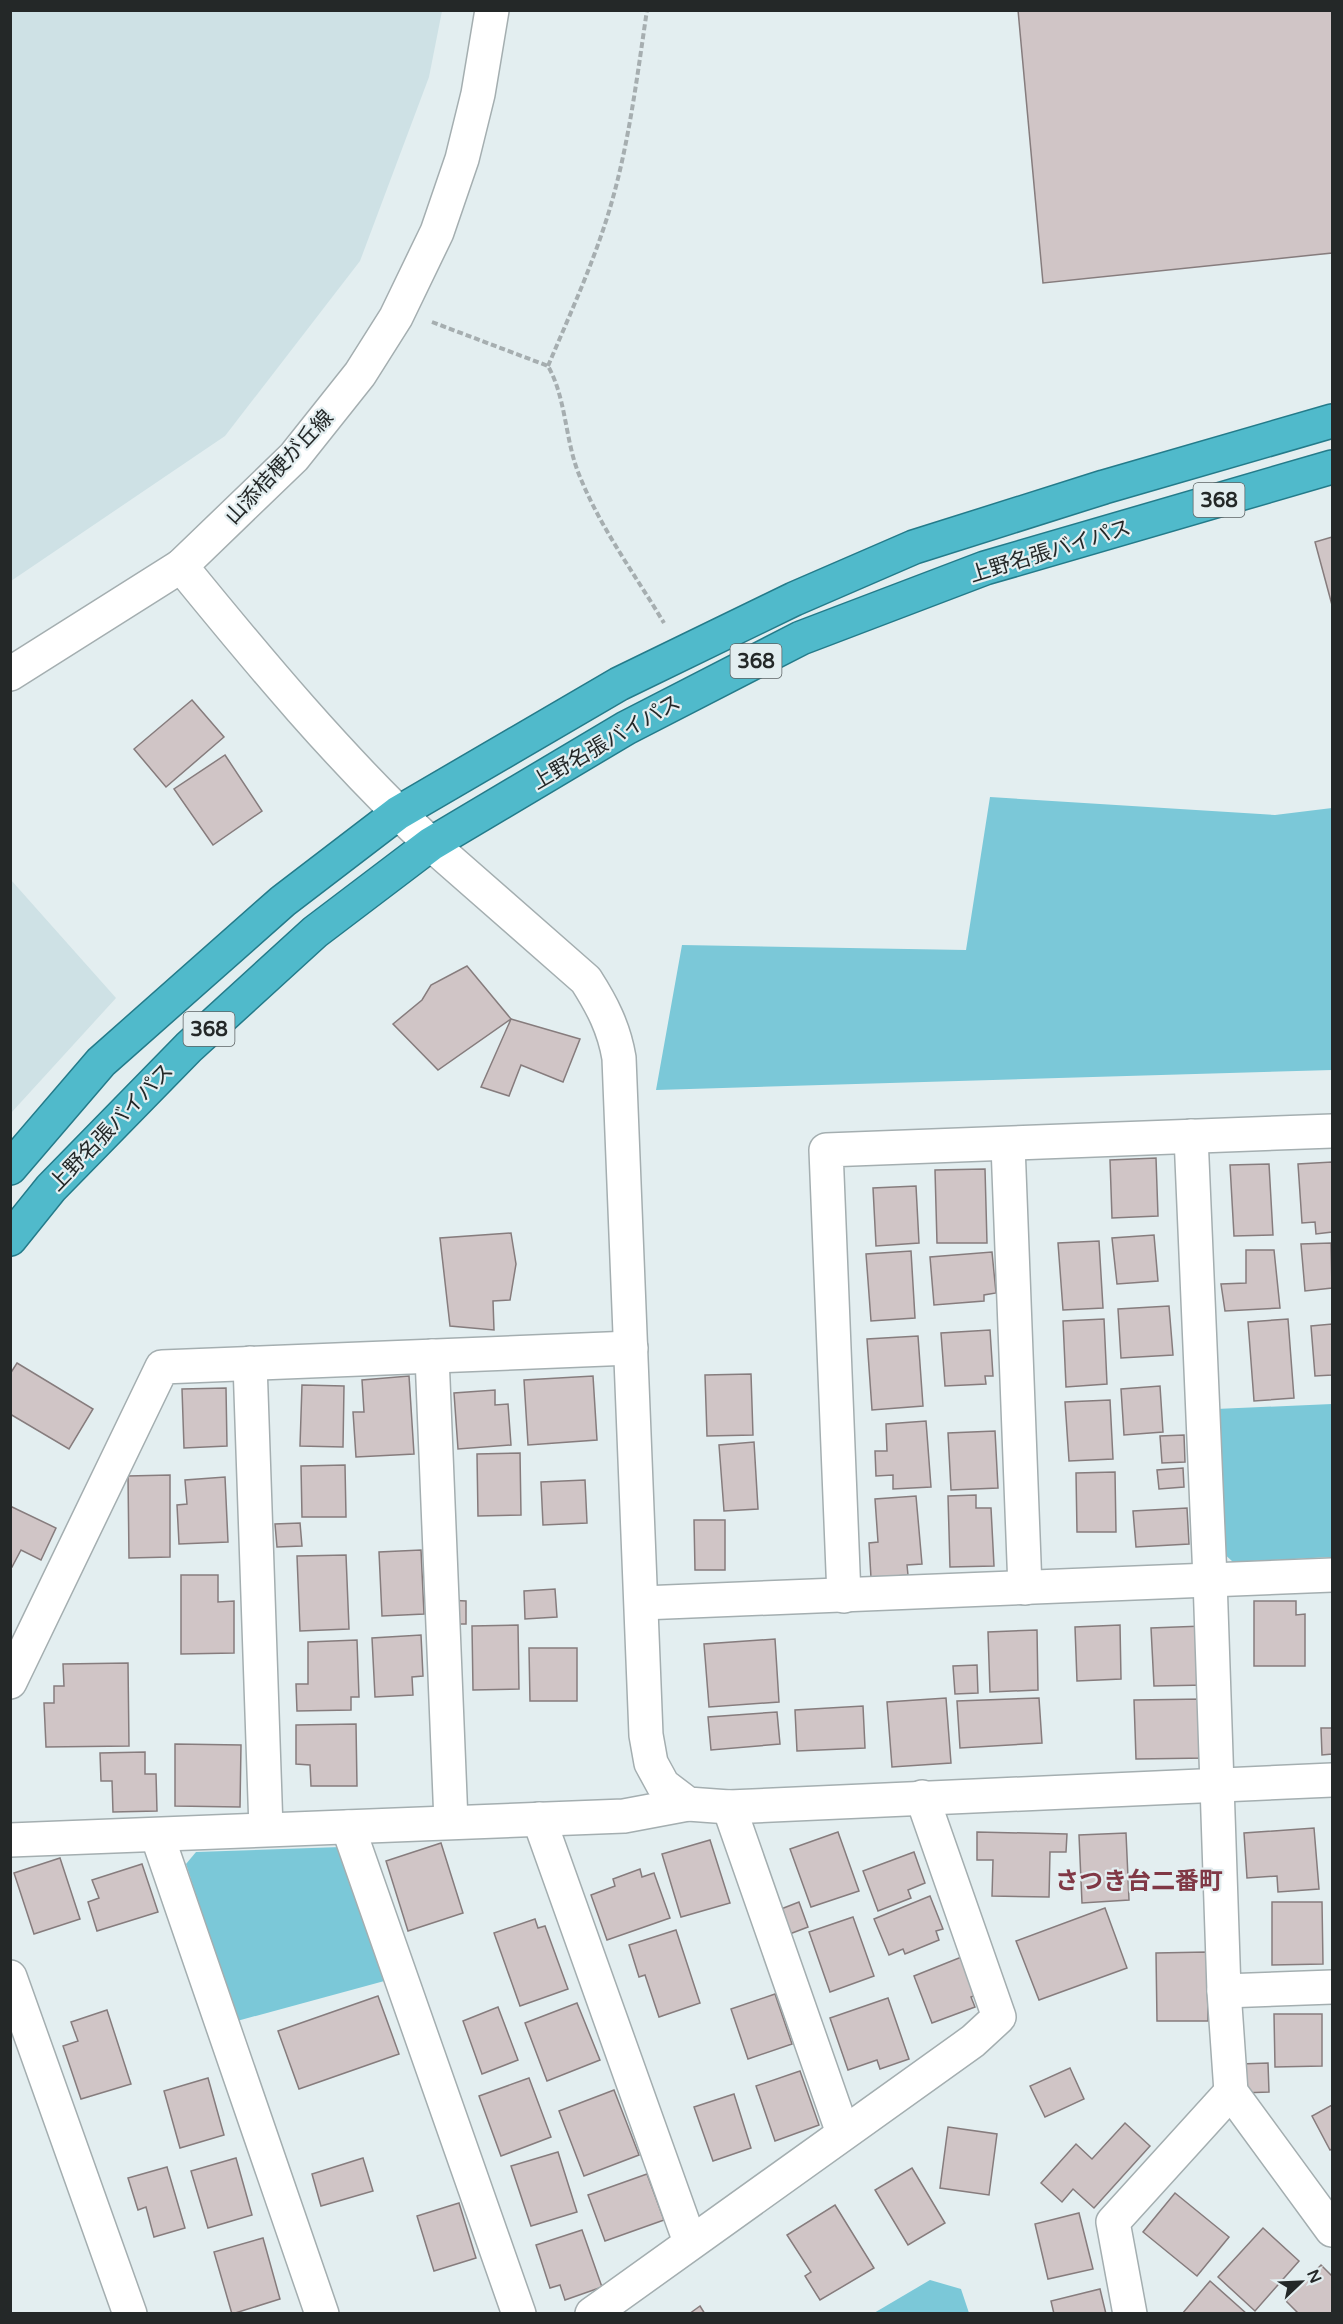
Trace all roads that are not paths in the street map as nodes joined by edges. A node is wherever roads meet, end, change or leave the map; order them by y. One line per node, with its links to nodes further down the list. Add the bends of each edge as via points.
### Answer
1 (492, 10): 4 (street, 山添桔梗が丘線, via 462,159 436,232 396,317 360,374 294,457)
2 (1332, 421): 6 (highway, 上野名張バイパス / 368, via 1104,486 914,547 794,599 619,684)
3 (1332, 467): 7 (highway, 上野名張バイパス / 368, via 985,568 801,638 626,728)
4 (181, 566): 5 (street, 山添桔梗が丘線); 6 (street, via 363,778)
5 (10, 674)
6 (398, 813): 7 (street); 11 (highway, 上野名張バイパス / 368, via 284,901 101,1062)
7 (431, 844): 12 (highway, 上野名張バイパス / 368, via 315,932 189,1047 51,1188); 13 (street, via 586,980 604,1009 619,1058)
8 (1332, 1131): 9 (street)
9 (1191, 1136): 10 (street); 17 (street)
10 (1008, 1145): 18 (street); 19 (street, via 826,1150)
11 (10, 1168)
12 (10, 1239)
13 (632, 1348): 14 (street); 20 (street)
14 (432, 1356): 15 (street); 28 (street)
15 (250, 1363): 21 (street, via 162,1367); 30 (street)
16 (1332, 1575): 17 (street)
17 (1210, 1580): 18 (street); 23 (street)
18 (1025, 1588): 19 (street)
19 (844, 1596): 20 (street)
20 (642, 1603): 25 (street, via 646,1736 651,1763 663,1785)
21 (10, 1682)
22 (1332, 1780): 23 (street)
23 (1216, 1785): 24 (street); 35 (street)
24 (922, 1797): 26 (street); 37 (street, via 999,2017 973,2041)
25 (688, 1804): 26 (street); 27 (street, via 624,1816)
26 (729, 1807): 37 (street)
27 (539, 1819): 28 (street); 39 (street)
28 (451, 1822): 29 (street)
29 (348, 1827): 30 (street); 42 (street)
30 (266, 1829): 31 (street)
31 (156, 1835): 32 (street); 41 (street)
32 (10, 1840)
33 (10, 1977): 40 (street)
34 (1332, 1987): 35 (street)
35 (1224, 1991): 36 (street)
36 (1231, 2092): 38 (street); 44 (street, via 1113,2222)
37 (843, 2133): 39 (street)
38 (1332, 2230)
39 (690, 2242): 43 (street)
40 (130, 2313)
41 (322, 2313)
42 (519, 2313)
43 (592, 2313)
44 (1131, 2313)

